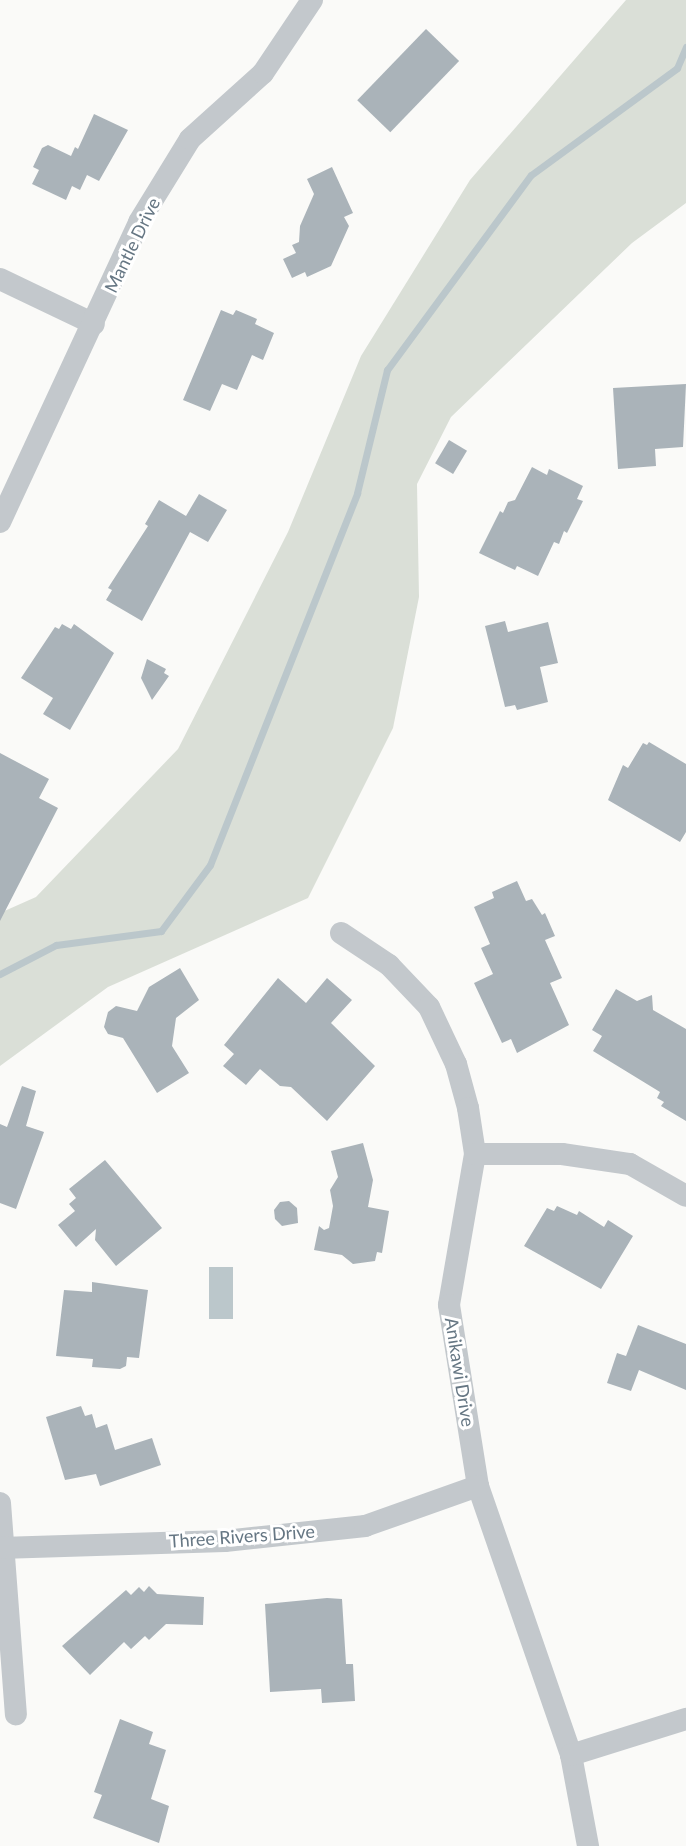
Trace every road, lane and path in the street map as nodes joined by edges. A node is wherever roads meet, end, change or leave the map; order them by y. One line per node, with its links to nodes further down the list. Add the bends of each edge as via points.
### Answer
1 (312, 0): 3 (street, Mantle Drive, via 263,73 190,139 139,222)
2 (0, 279): 3 (street)
3 (94, 324): 4 (street, Mantle Drive)
4 (0, 522)
5 (341, 933): 6 (street, Anikawi Drive, via 389,965 429,1007 456,1064)
6 (475, 1154): 7 (street, via 562,1154 630,1164); 8 (street, Anikawi Drive, via 449,1305)
7 (686, 1196)
8 (478, 1486): 10 (street, Three Rivers Drive, via 365,1526 225,1541); 13 (street, Anikawi Drive)
9 (0, 1503): 10 (street)
10 (2, 1547): 11 (street)
11 (16, 1714)
12 (686, 1719): 13 (street)
13 (571, 1755): 14 (street, Anikawi Drive)
14 (588, 1846)

